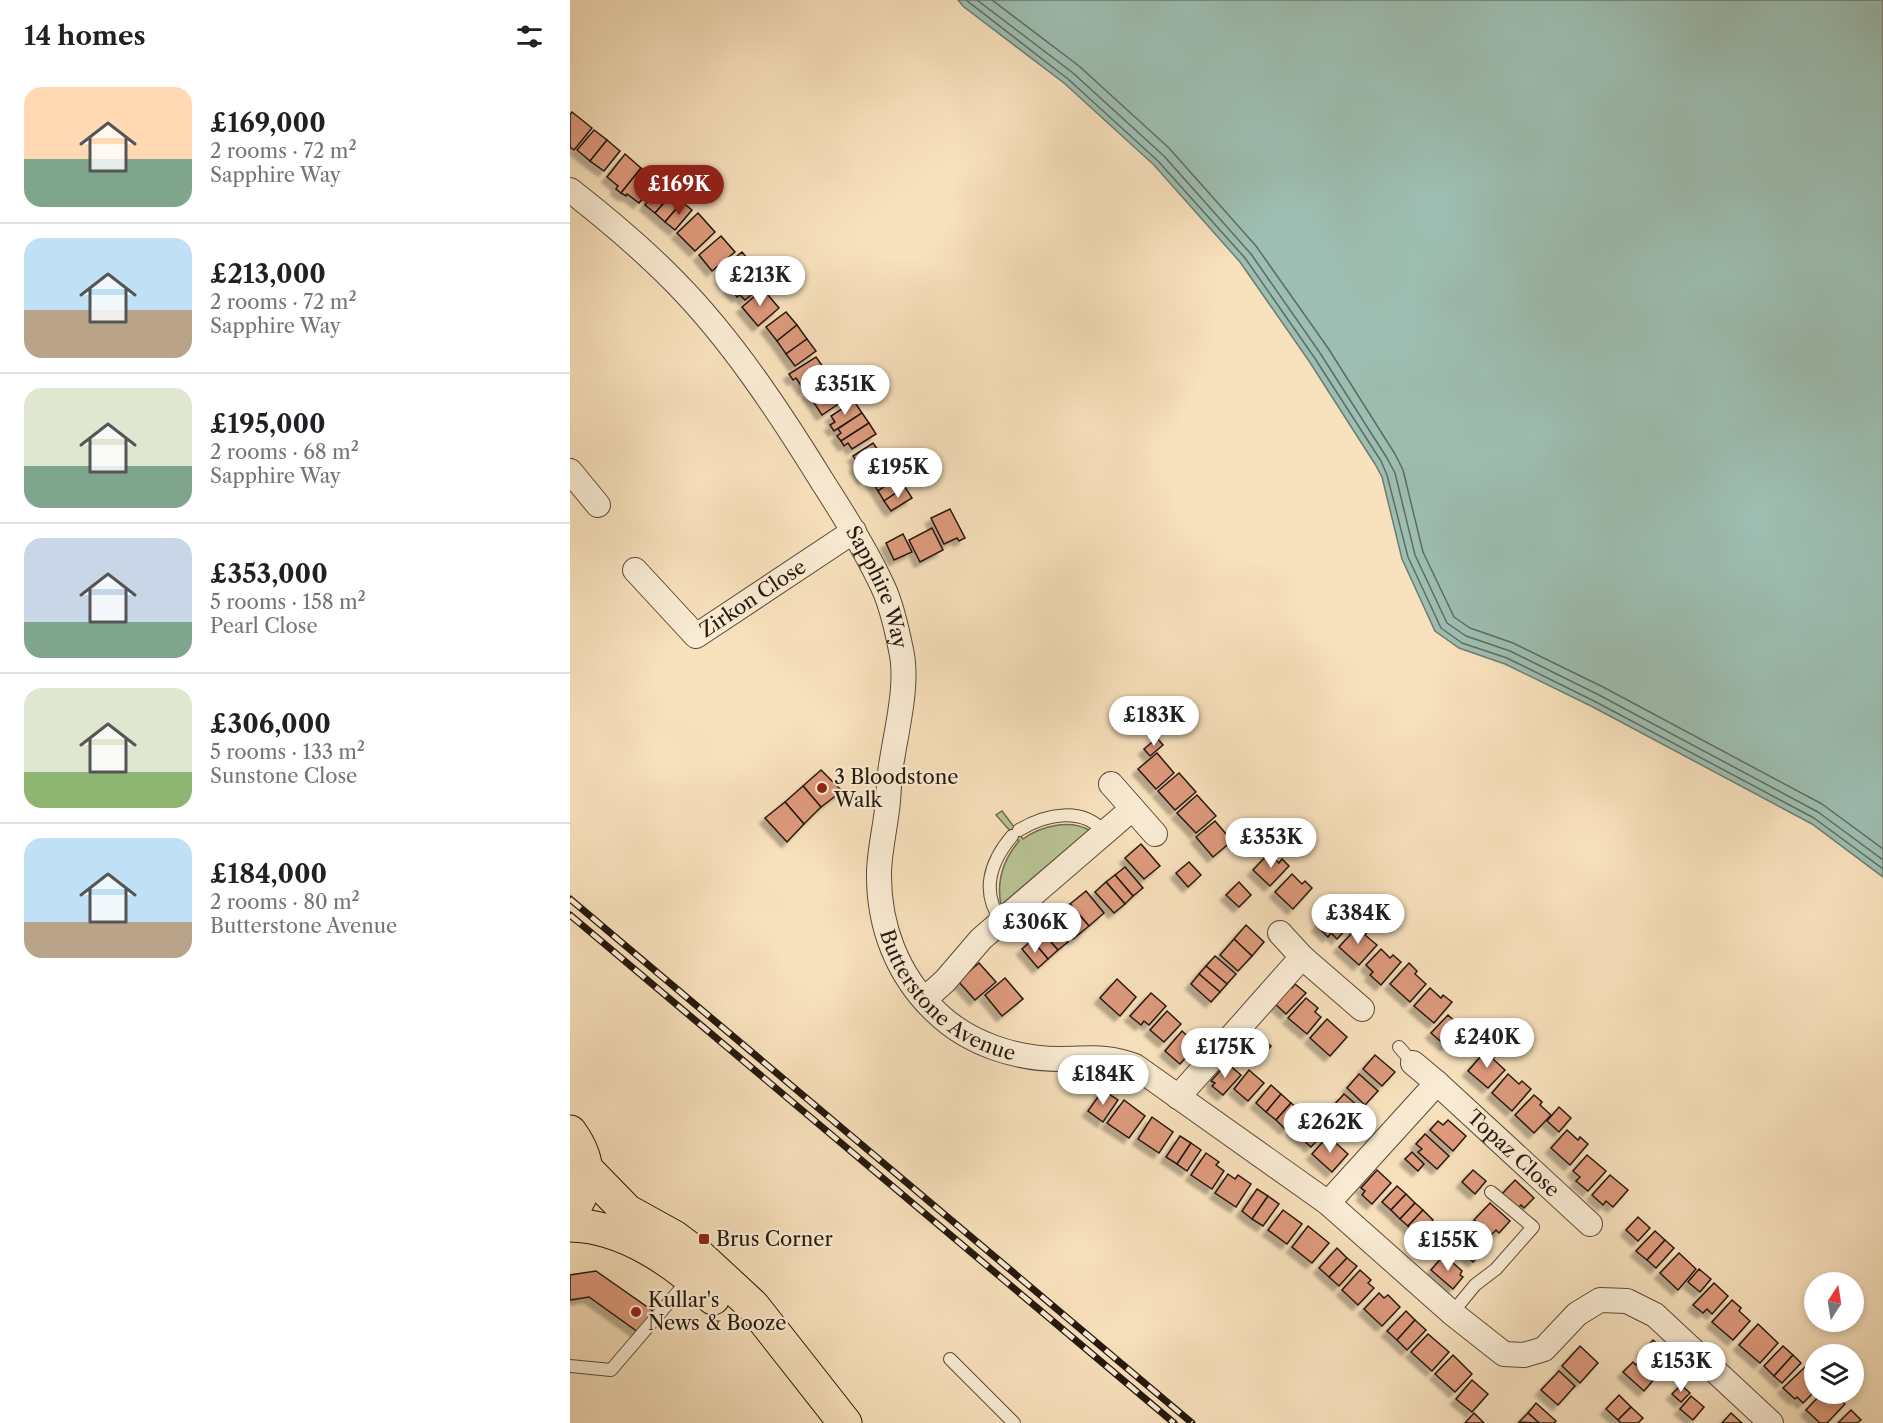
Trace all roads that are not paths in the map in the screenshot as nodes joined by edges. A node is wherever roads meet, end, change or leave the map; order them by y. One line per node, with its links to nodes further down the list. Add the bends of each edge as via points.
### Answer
1 (570, 190): 4 (street, Sapphire Way, via 638,245 717,330 766,396)
2 (570, 471): 3 (street)
3 (598, 505)
4 (854, 531): 5 (street, Zirkon Close, via 696,636); 6 (street, Sapphire Way, via 885,590 902,653 902,702)
5 (635, 570)
6 (891, 767): 14 (street, Butterstone Avenue, via 879,869 880,904 889,942 903,972)
7 (1111, 784): 8 (street)
8 (1132, 809): 9 (street); 10 (street)
9 (1105, 833): 11 (street); 11 (lane, via 1099,825 1084,818 1058,815 1034,821 1015,833 1000,850 991,870 990,897)
10 (1155, 834)
11 (1002, 922): 14 (street)
12 (1280, 933): 13 (street)
13 (1302, 957): 15 (street); 18 (street)
14 (925, 999): 18 (street, Butterstone Avenue, via 961,1032 993,1048 1025,1056 1115,1059 1135,1066)
15 (1362, 1009)
16 (1406, 1055): 17 (street, Topaz Close)
17 (1437, 1083): 22 (street); 24 (street, Topaz Close)
18 (1178, 1096): 22 (street, Butterstone Avenue)
19 (570, 1132): 20 (main road, via 581,1147)
20 (587, 1170): 23 (main road, via 580,1200); 31 (main road, via 627,1212 674,1237 753,1306)
21 (1491, 1192): 27 (lane, via 1533,1227)
22 (1328, 1203): 27 (street, Butterstone Avenue)
23 (570, 1213)
24 (1590, 1224)
25 (570, 1225): 26 (main road, via 617,1234)
26 (691, 1277): 29 (lane, via 611,1370); 30 (main road, via 747,1331)
27 (1452, 1313): 33 (street, Butterstone Avenue, via 1504,1354 1524,1355 1544,1349 1576,1314 1600,1300 1627,1301 1655,1315)
28 (950, 1359): 32 (lane)
29 (570, 1366)
30 (819, 1423)
31 (845, 1423)
32 (1014, 1423)
33 (1771, 1423)

